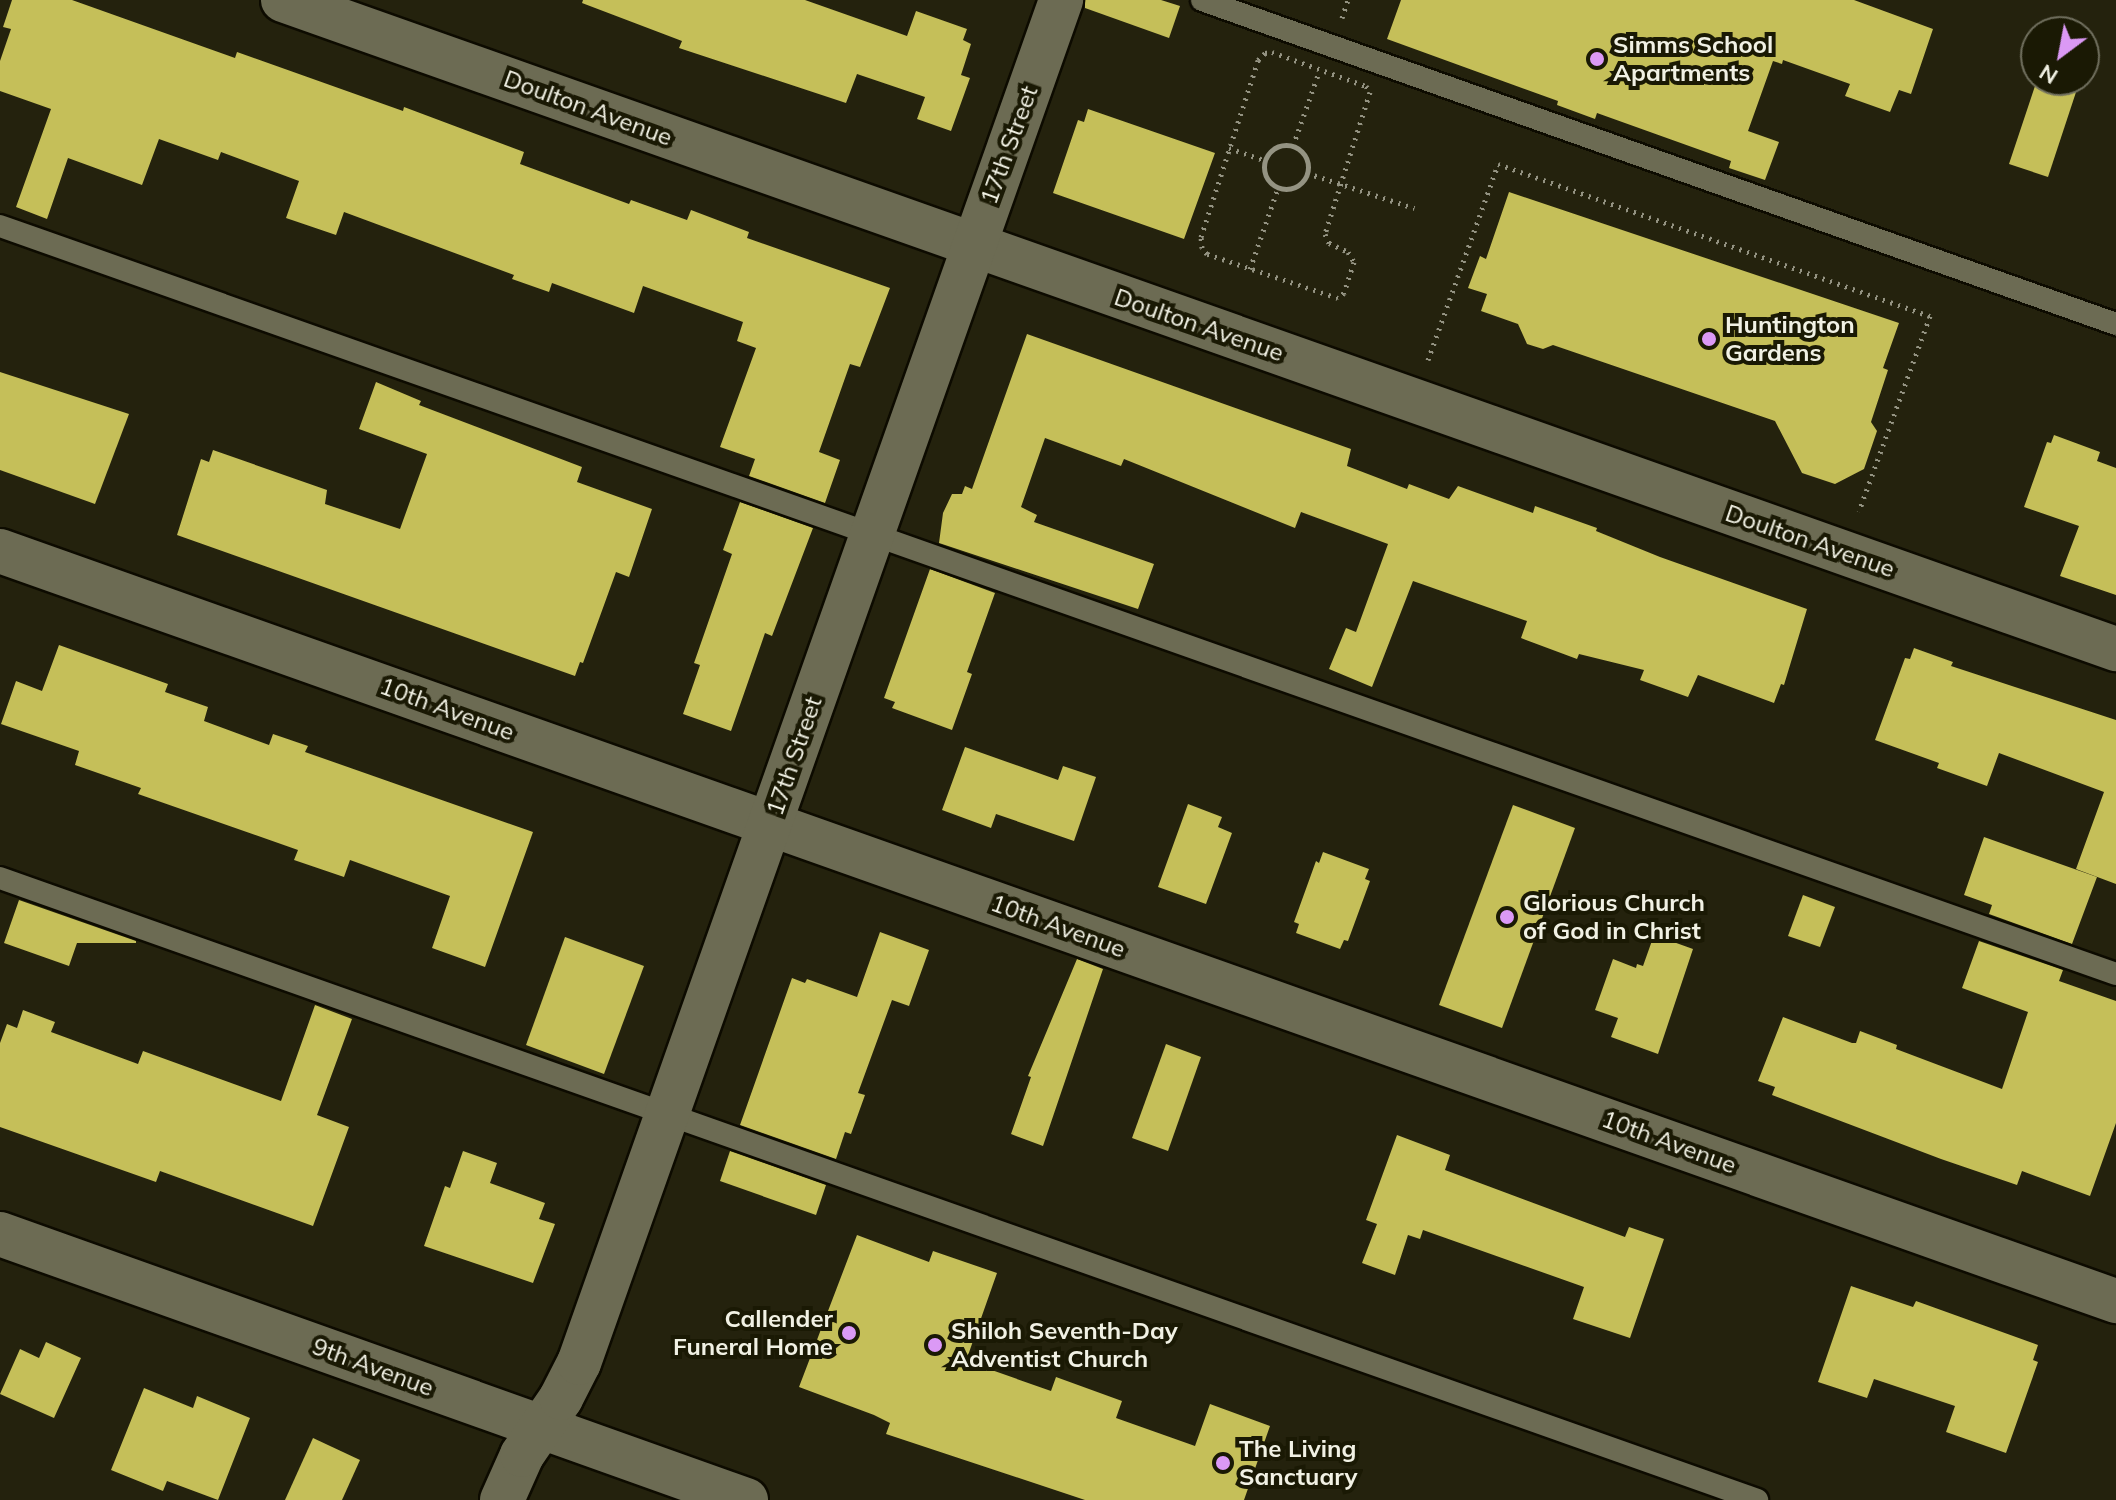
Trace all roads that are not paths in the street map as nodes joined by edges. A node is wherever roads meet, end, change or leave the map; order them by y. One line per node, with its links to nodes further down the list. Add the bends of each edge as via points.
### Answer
1 (283, 0): 5 (street, Doulton Avenue)
2 (1061, 0): 5 (street, 17th Street)
3 (1202, 0): 6 (lane)
4 (0, 226): 7 (lane)
5 (973, 244): 7 (street, 17th Street); 9 (street, Doulton Avenue)
6 (2116, 324)
7 (872, 535): 10 (street, 17th Street); 12 (lane)
8 (0, 551): 10 (street, 10th Avenue)
9 (2116, 649)
10 (770, 824): 13 (street, 17th Street); 15 (street, 10th Avenue)
11 (0, 878): 13 (lane)
12 (2116, 974)
13 (667, 1115): 16 (street, 17th Street, via 579,1363); 19 (lane)
14 (0, 1234): 16 (street, 9th Avenue)
15 (2116, 1301)
16 (541, 1428): 17 (street, 17th Street); 18 (street, 9th Avenue)
17 (502, 1500)
18 (746, 1500)
19 (1757, 1500)

